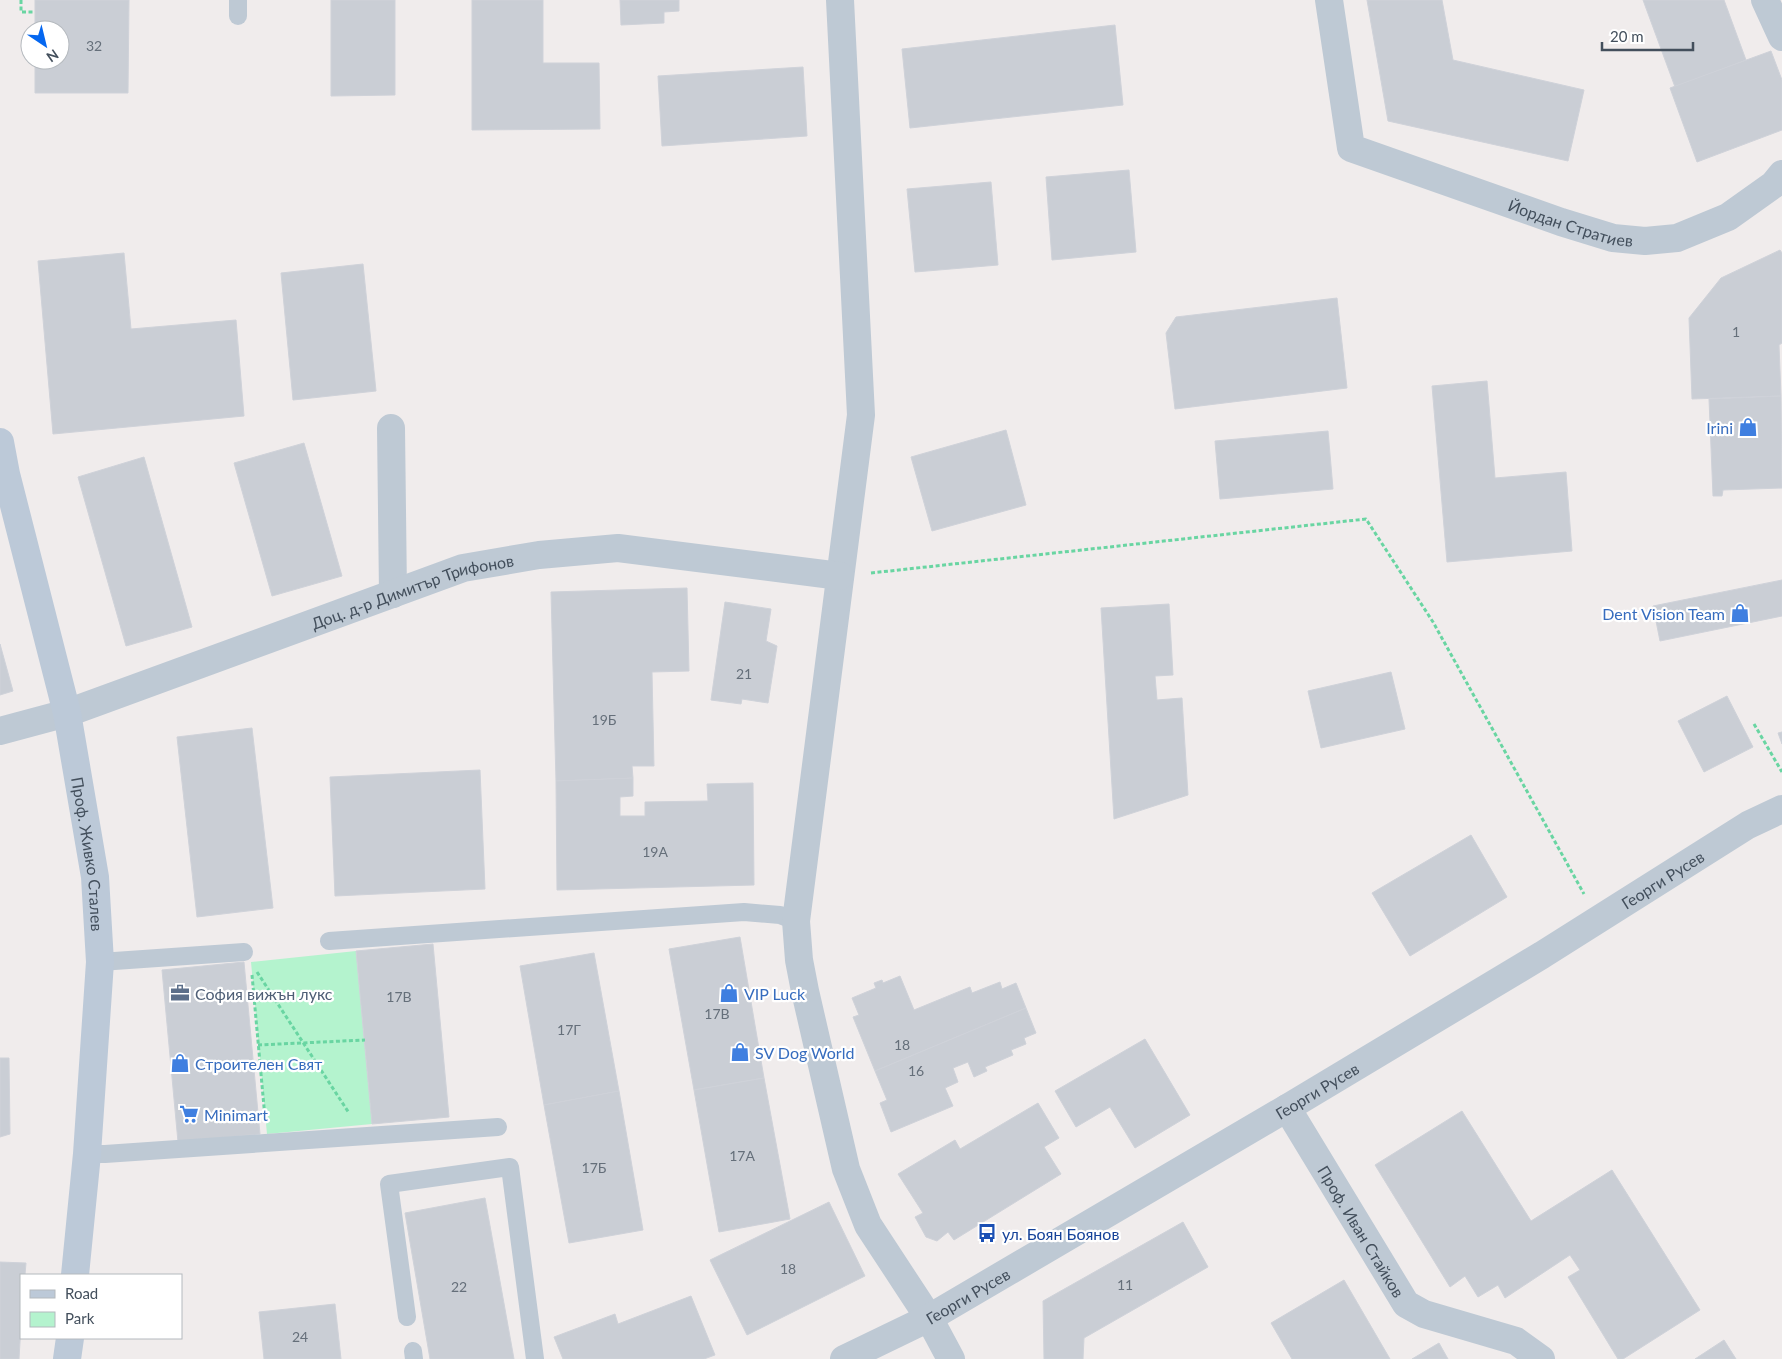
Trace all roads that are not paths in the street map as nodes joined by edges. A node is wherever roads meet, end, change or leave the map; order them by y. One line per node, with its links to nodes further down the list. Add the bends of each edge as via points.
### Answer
1 (840, 0): 8 (street, via 861,415)
2 (1329, 0): 5 (street, Йордан Стратиев, via 1351,148 1562,222 1613,238 1645,241 1677,238 1728,217 1773,185)
3 (1765, 0): 4 (street)
4 (1782, 37)
5 (1782, 174)
6 (391, 428): 9 (street)
7 (0, 442): 10 (street, Проф. Живко Сталев)
8 (840, 576): 9 (street, Доц. д-р Димитър Трифонов, via 618,548 538,555 463,568); 13 (street)
9 (393, 594): 10 (street, Доц. д-р Димитър Трифонов)
10 (67, 713): 11 (street, Доц. д-р Димитър Трифонов); 16 (street, Проф. Живко Сталев, via 95,877)
11 (0, 731)
12 (1782, 809): 17 (street, Георги Русев, via 1748,825 1599,920)
13 (796, 921): 14 (lane, via 780,915 744,912); 22 (street, via 805,991 846,1169 868,1225)
14 (329, 941)
15 (247, 957): 16 (lane)
16 (100, 962): 19 (street, Проф. Живко Сталев)
17 (1287, 1108): 22 (street, Георги Русев); 28 (street, Проф. Иван Стайков, via 1406,1304 1424,1314 1516,1341)
18 (498, 1127): 19 (lane)
19 (87, 1154): 20 (street, Проф. Живко Сталев)
20 (75, 1274)
21 (407, 1317): 25 (lane, via 389,1184 510,1167)
22 (929, 1318): 26 (street, Георги Русев); 27 (street)
23 (70, 1339): 24 (street)
24 (67, 1359)
25 (535, 1359)
26 (844, 1359)
27 (950, 1359)
28 (1541, 1359)

